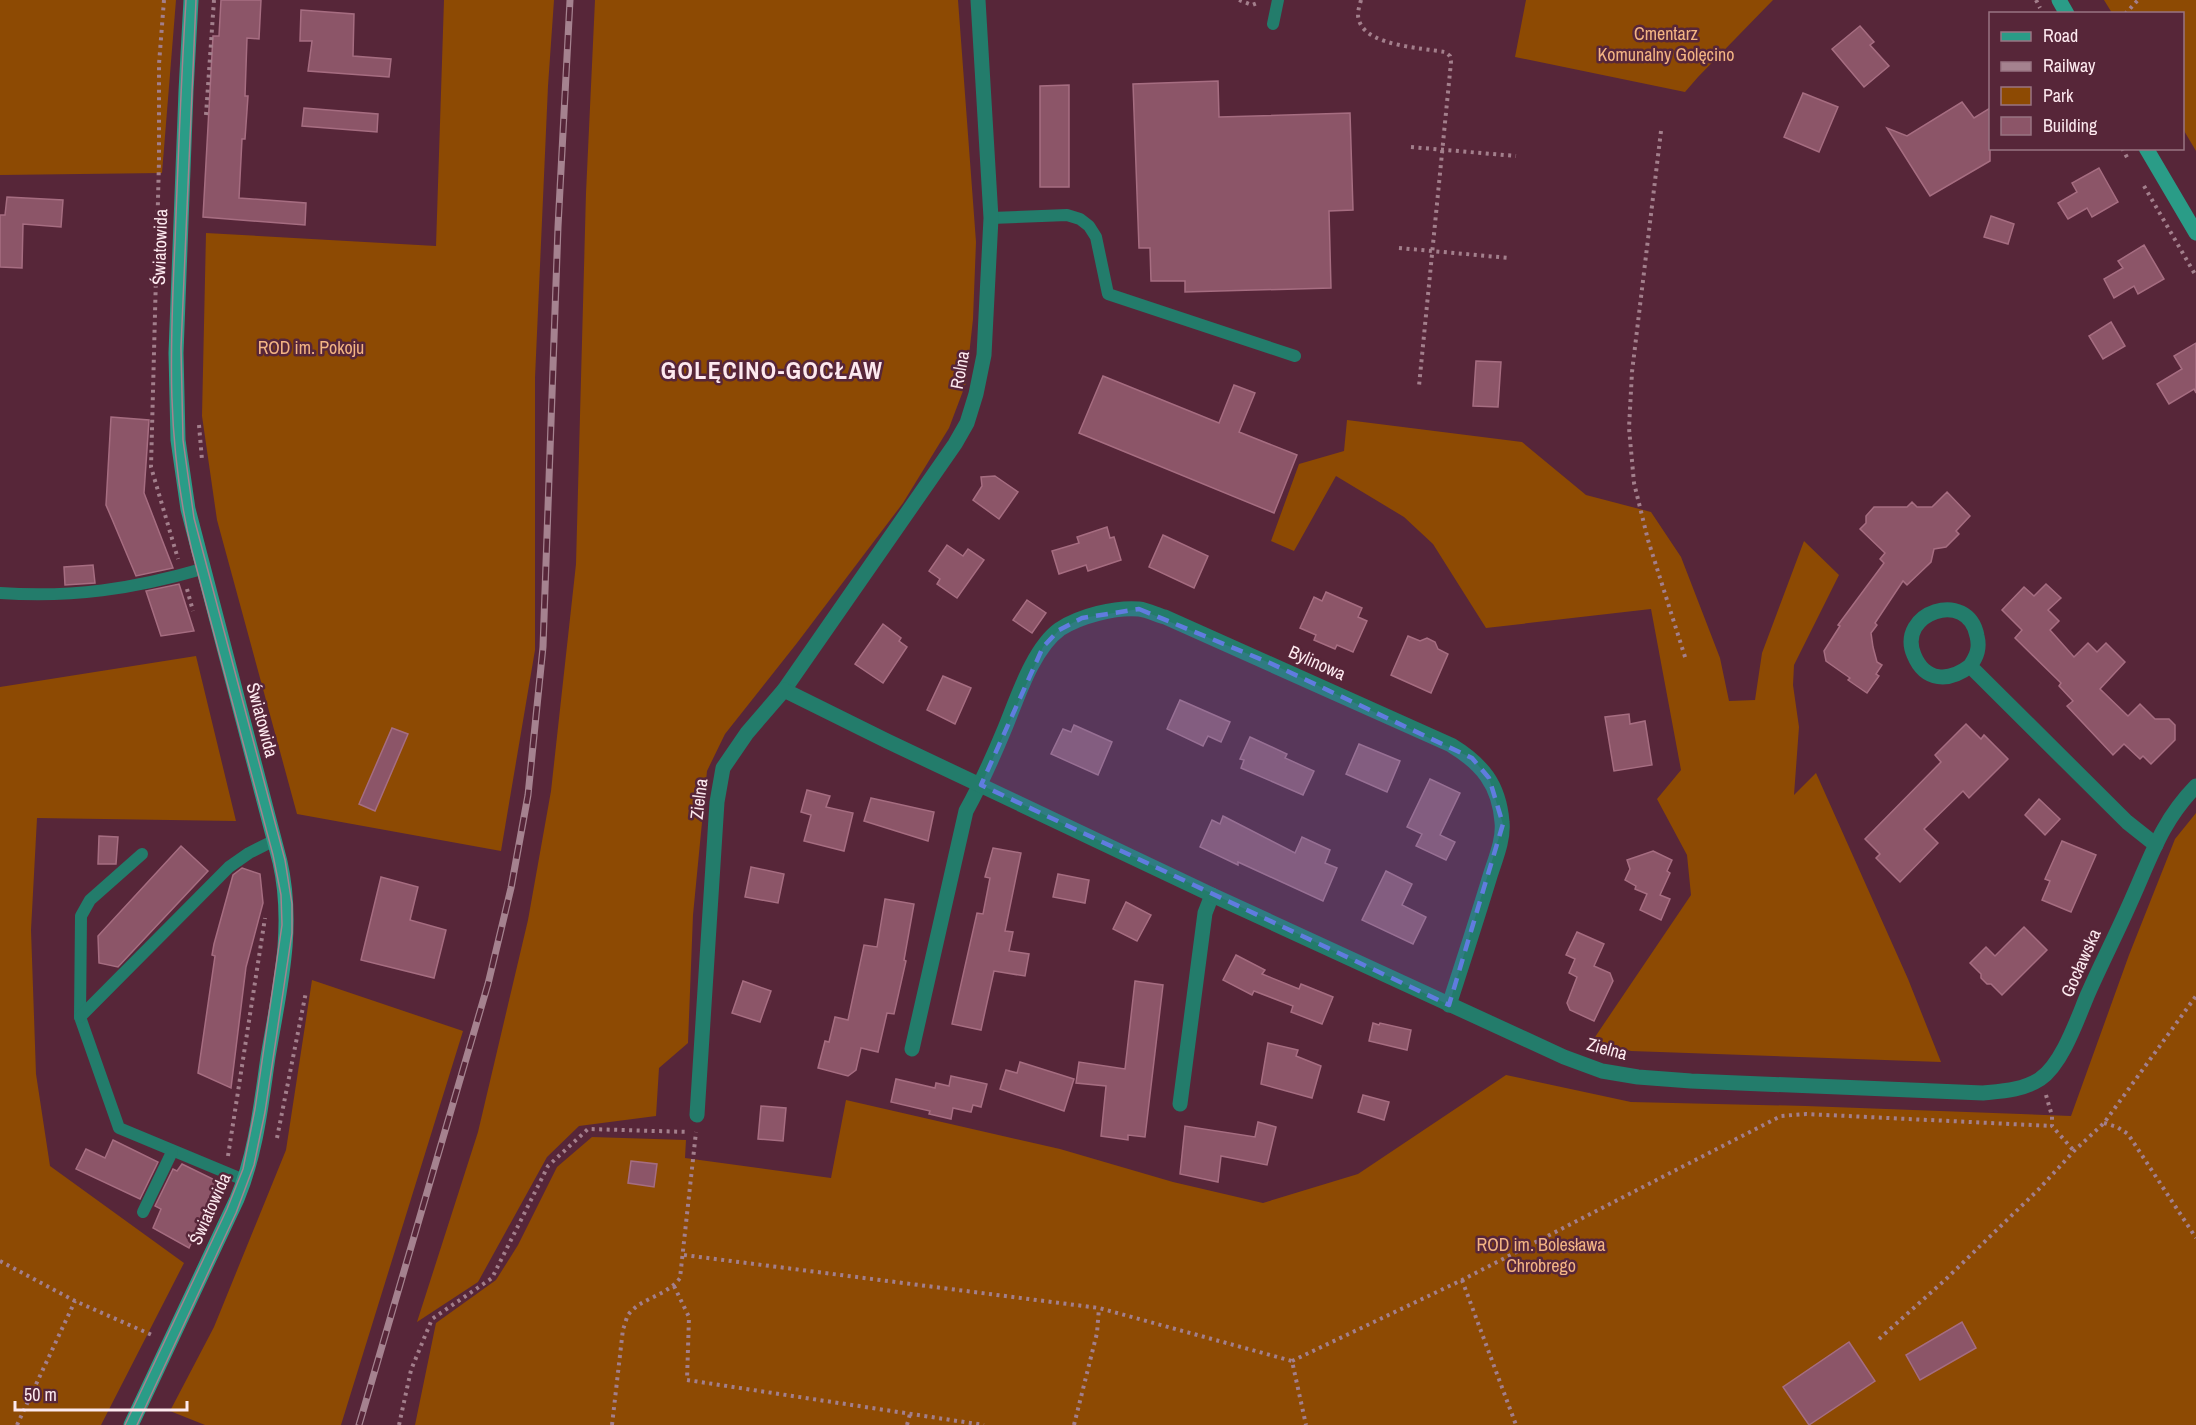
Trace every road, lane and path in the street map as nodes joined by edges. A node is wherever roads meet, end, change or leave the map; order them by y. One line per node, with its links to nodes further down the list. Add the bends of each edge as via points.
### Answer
1 (164, 0): 32 (path, via 159,64 151,467)
2 (191, 0): 31 (street, Światowida, via 176,391 182,480)
3 (214, 0): 12 (path)
4 (978, 0): 21 (street, Rolna)
5 (1239, 0): 6 (path, via 1252,5)
6 (1263, 0)
7 (1278, 0): 11 (lane)
8 (1361, 0): 15 (path, via 1358,15 1367,34 1385,42 1450,56 1452,71)
9 (2138, 0): 10 (path)
10 (2127, 12)
11 (1273, 24)
12 (206, 117)
13 (1661, 131): 35 (path, via 1632,372 1629,428 1634,483 1648,540)
14 (1411, 147): 15 (path)
15 (1443, 149): 18 (path); 24 (path)
16 (2123, 150): 19 (path)
17 (2147, 150): 22 (street)
18 (1516, 156)
19 (2133, 168)
20 (2139, 178): 26 (path)
21 (991, 218): 27 (lane, via 1066,215 1080,219 1096,237 1108,294); 37 (street, Rolna, via 984,355 967,423)
22 (2196, 233)
23 (1399, 248): 24 (path)
24 (1432, 251): 25 (path); 28 (path)
25 (1509, 258)
26 (2196, 276)
27 (1295, 356)
28 (1419, 386)
29 (198, 421): 30 (path)
30 (203, 463)
31 (202, 570): 32 (lane); 40 (street, Światowida)
32 (183, 574): 33 (lane, via 92,593); 34 (path)
33 (0, 593)
34 (195, 620)
35 (1686, 660)
36 (1970, 666): 36 (street, via 1979,643 1976,627 1967,616 1942,609 1927,614 1917,624 1912,651 1926,672 1950,677); 41 (street, via 2127,822)
37 (784, 690): 38 (street, Zielna); 51 (street, Zielna, via 723,768 717,802)
38 (981, 785): 43 (street, Zielna); 46 (street, Bylinowa, via 1025,681 1044,647 1059,630 1082,618 1139,609 1165,617 1451,745 1472,758 1489,778 1503,824); 48 (street, via 966,812)
39 (2196, 786): 41 (street, Gocławska, via 2170,816)
40 (274, 840): 47 (lane, via 229,867); 59 (street, Światowida, via 285,888 287,933 260,1112)
41 (2156, 844): 49 (street, Gocławska, via 2074,1028 2052,1068)
42 (142, 854): 47 (lane, via 90,900 81,916)
43 (1212, 895): 46 (street, Zielna); 50 (street, via 1205,913)
44 (266, 912): 58 (path)
45 (2196, 996): 53 (path)
46 (1449, 1005): 49 (street, Zielna, via 1564,1057 1602,1071 1638,1077 1983,1093)
47 (80, 1017): 57 (lane, via 119,1128)
48 (912, 1049)
49 (2026, 1086)
50 (1180, 1104)
51 (697, 1115): 55 (path)
52 (2052, 1116): 54 (path)
53 (2104, 1123): 56 (path); 61 (path, via 2128,1134)
54 (2052, 1126): 56 (path); 64 (path, via 1781,1116)
55 (696, 1132): 62 (path); 76 (path, via 588,1129 548,1166 492,1278 432,1319 411,1370)
56 (2074, 1151): 70 (path, via 1954,1272)
57 (172, 1152): 58 (lane); 60 (lane)
58 (225, 1172): 59 (lane)
59 (244, 1180): 75 (street, Światowida)
60 (143, 1212)
61 (2196, 1238)
62 (684, 1255): 65 (path, via 681,1278); 67 (path)
63 (0, 1261): 66 (path)
64 (1462, 1280): 72 (path); 82 (path)
65 (674, 1286): 73 (path, via 689,1317 687,1380); 77 (path, via 628,1315)
66 (75, 1301): 69 (path); 74 (path)
67 (1100, 1308): 72 (path); 80 (path)
68 (157, 1324): 69 (path)
69 (152, 1335): 71 (path)
70 (1878, 1339)
71 (147, 1345)
72 (1292, 1361): 81 (path)
73 (910, 1414): 78 (path); 79 (path)
74 (17, 1425)
75 (131, 1425)
76 (399, 1425)
77 (612, 1425)
78 (907, 1425)
79 (984, 1425)
80 (1074, 1425)
81 (1306, 1425)
82 (1516, 1425)

